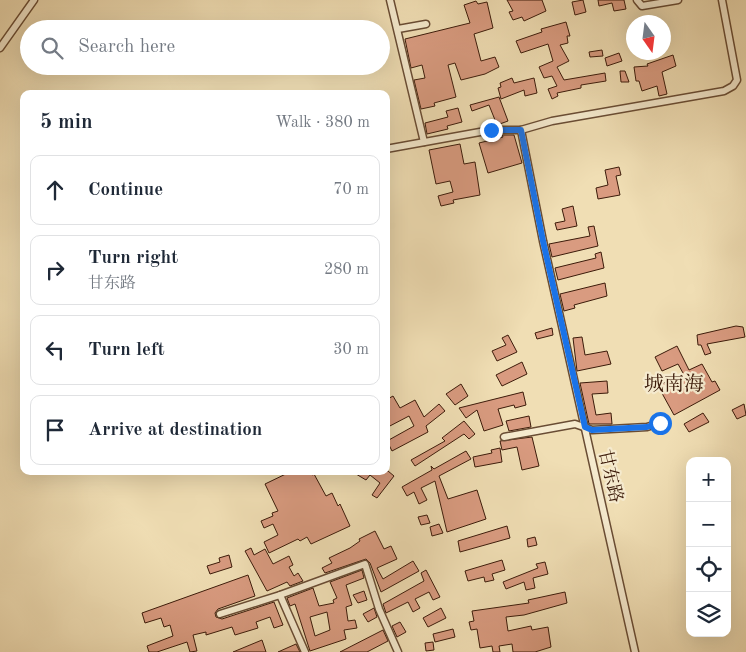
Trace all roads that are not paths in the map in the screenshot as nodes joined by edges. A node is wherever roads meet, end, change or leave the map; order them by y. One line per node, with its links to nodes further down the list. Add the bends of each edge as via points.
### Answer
1 (34, 0): 8 (street)
2 (390, 0): 7 (street)
3 (637, 0): 4 (street, via 642,6)
4 (678, 0)
5 (722, 0): 9 (street, via 737,80 733,86 552,121)
6 (426, 24): 7 (street)
7 (398, 29): 10 (street)
8 (0, 48)
9 (521, 130): 10 (street, via 491,130); 13 (street, 甘东路)
10 (424, 142): 11 (street)
11 (390, 148)
12 (660, 423): 13 (street, via 647,427)
13 (585, 427): 14 (street, via 575,424); 19 (street, 甘东路)
14 (504, 437)
15 (280, 596): 16 (street); 17 (street); 18 (street, via 365,564 379,609)
16 (220, 614)
17 (305, 652)
18 (398, 652)
19 (635, 652)

